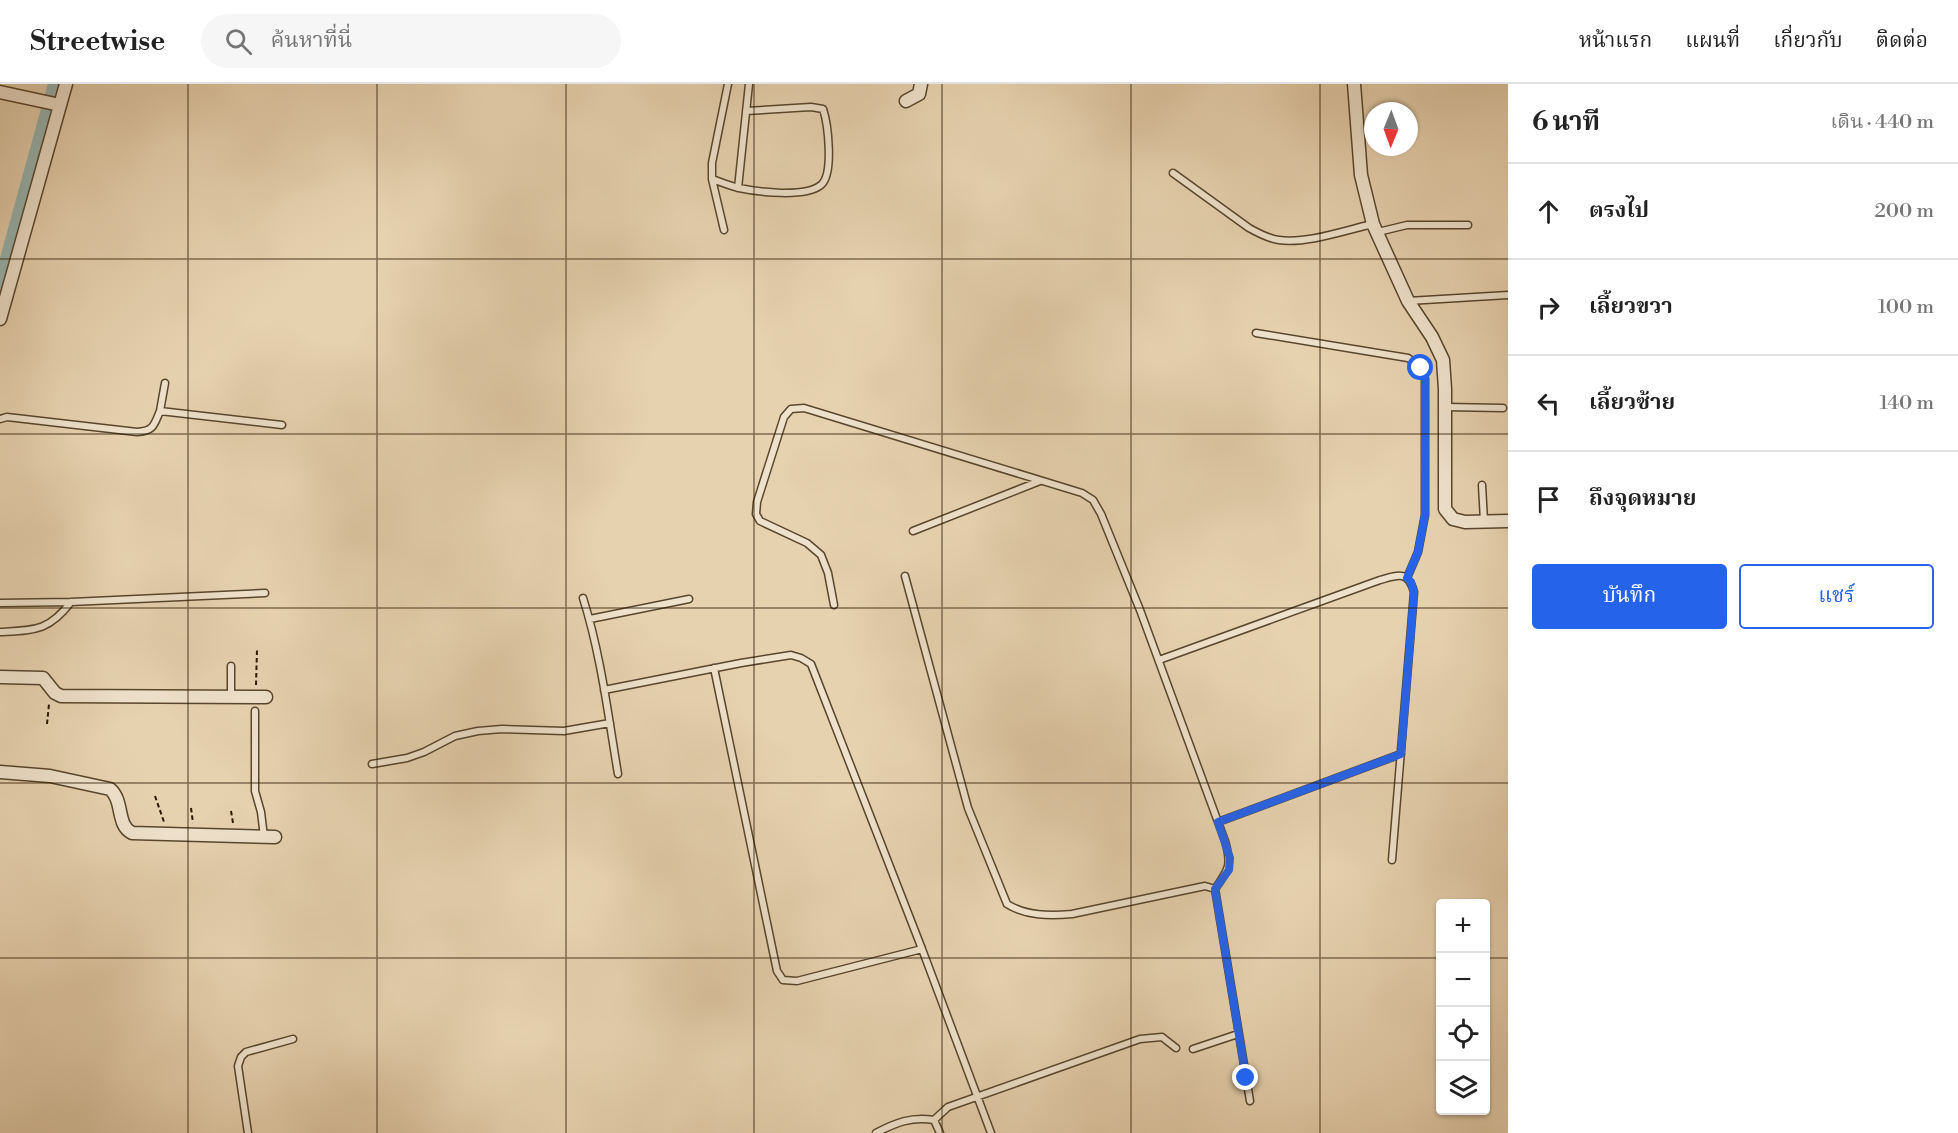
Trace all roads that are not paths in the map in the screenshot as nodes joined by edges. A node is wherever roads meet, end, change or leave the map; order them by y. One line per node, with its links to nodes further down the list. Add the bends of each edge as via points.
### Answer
1 (66, 84): 8 (street)
2 (728, 84): 11 (lane, via 714,146)
3 (749, 84): 9 (lane)
4 (921, 84): 7 (street, via 919,94)
5 (1354, 84): 14 (street, via 1361,175)
6 (0, 92): 8 (street)
7 (906, 101)
8 (56, 105): 18 (street)
9 (746, 111): 12 (lane); 12 (lane, via 823,109 828,172 822,184 796,192)
10 (1173, 173): 14 (lane, via 1249,228 1278,240)
11 (712, 179): 12 (lane); 15 (lane)
12 (738, 188)
13 (1468, 225): 14 (lane)
14 (1375, 228): 17 (street)
15 (724, 230)
16 (1508, 295): 17 (lane)
17 (1408, 301): 21 (street, via 1443,360)
18 (0, 320)
19 (1256, 333): 34 (lane, via 1408,358 1421,368 1425,379 1425,515 1418,552)
20 (165, 383): 23 (lane)
21 (1445, 407): 22 (lane); 31 (street, via 1444,509 1453,519)
22 (1503, 408)
23 (160, 411): 25 (lane, via 148,431 137,432); 27 (lane)
24 (0, 412): 25 (lane)
25 (7, 417): 26 (lane)
26 (0, 419)
27 (282, 425)
28 (1040, 481): 32 (lane); 40 (lane, via 804,408 791,410 784,417 756,514 760,521 807,543 821,555); 43 (lane, via 1093,500)
29 (1482, 485): 31 (lane)
30 (1508, 521): 31 (street)
31 (1484, 522)
32 (913, 531)
33 (905, 576): 59 (lane, via 968,808 1006,904 1017,911 1054,916 1205,886)
34 (1407, 578): 43 (lane, via 1400,575 1380,580); 52 (lane, via 1414,592)
35 (265, 593): 38 (lane)
36 (583, 598): 41 (lane)
37 (689, 599): 41 (lane)
38 (71, 602): 39 (lane); 42 (lane, via 51,623 36,629)
39 (0, 603)
40 (834, 605)
41 (590, 619): 47 (lane)
42 (0, 632)
43 (1159, 660): 56 (lane)
44 (231, 666): 48 (lane)
45 (714, 668): 47 (lane); 60 (lane, via 791,656 811,664); 60 (lane, via 777,971 783,980 797,981)
46 (0, 677): 48 (street, via 39,677 61,696)
47 (604, 690): 51 (lane)
48 (231, 697): 49 (street)
49 (261, 697)
50 (255, 711): 57 (lane, via 255,791)
51 (609, 723): 53 (lane, via 564,731 478,731 455,736 407,758); 55 (lane)
52 (1401, 754): 56 (lane); 58 (lane)
53 (372, 764)
54 (0, 772): 57 (street, via 50,776 110,789 116,794 126,830 140,834)
55 (618, 774)
56 (1218, 822): 59 (lane, via 1230,858 1229,870)
57 (269, 837)
58 (1392, 860)
59 (1215, 889): 61 (lane)
60 (922, 949): 65 (lane)
61 (1238, 1034): 64 (lane); 66 (lane)
62 (293, 1039): 68 (lane, via 246,1052 241,1057 238,1066)
63 (1176, 1048): 65 (lane, via 1162,1038 1140,1039)
64 (1193, 1049)
65 (977, 1097): 67 (lane, via 948,1107); 71 (lane)
66 (1250, 1101)
67 (934, 1120): 69 (lane, via 898,1121); 70 (lane)
68 (248, 1133)
69 (876, 1133)
70 (940, 1133)
71 (991, 1133)

